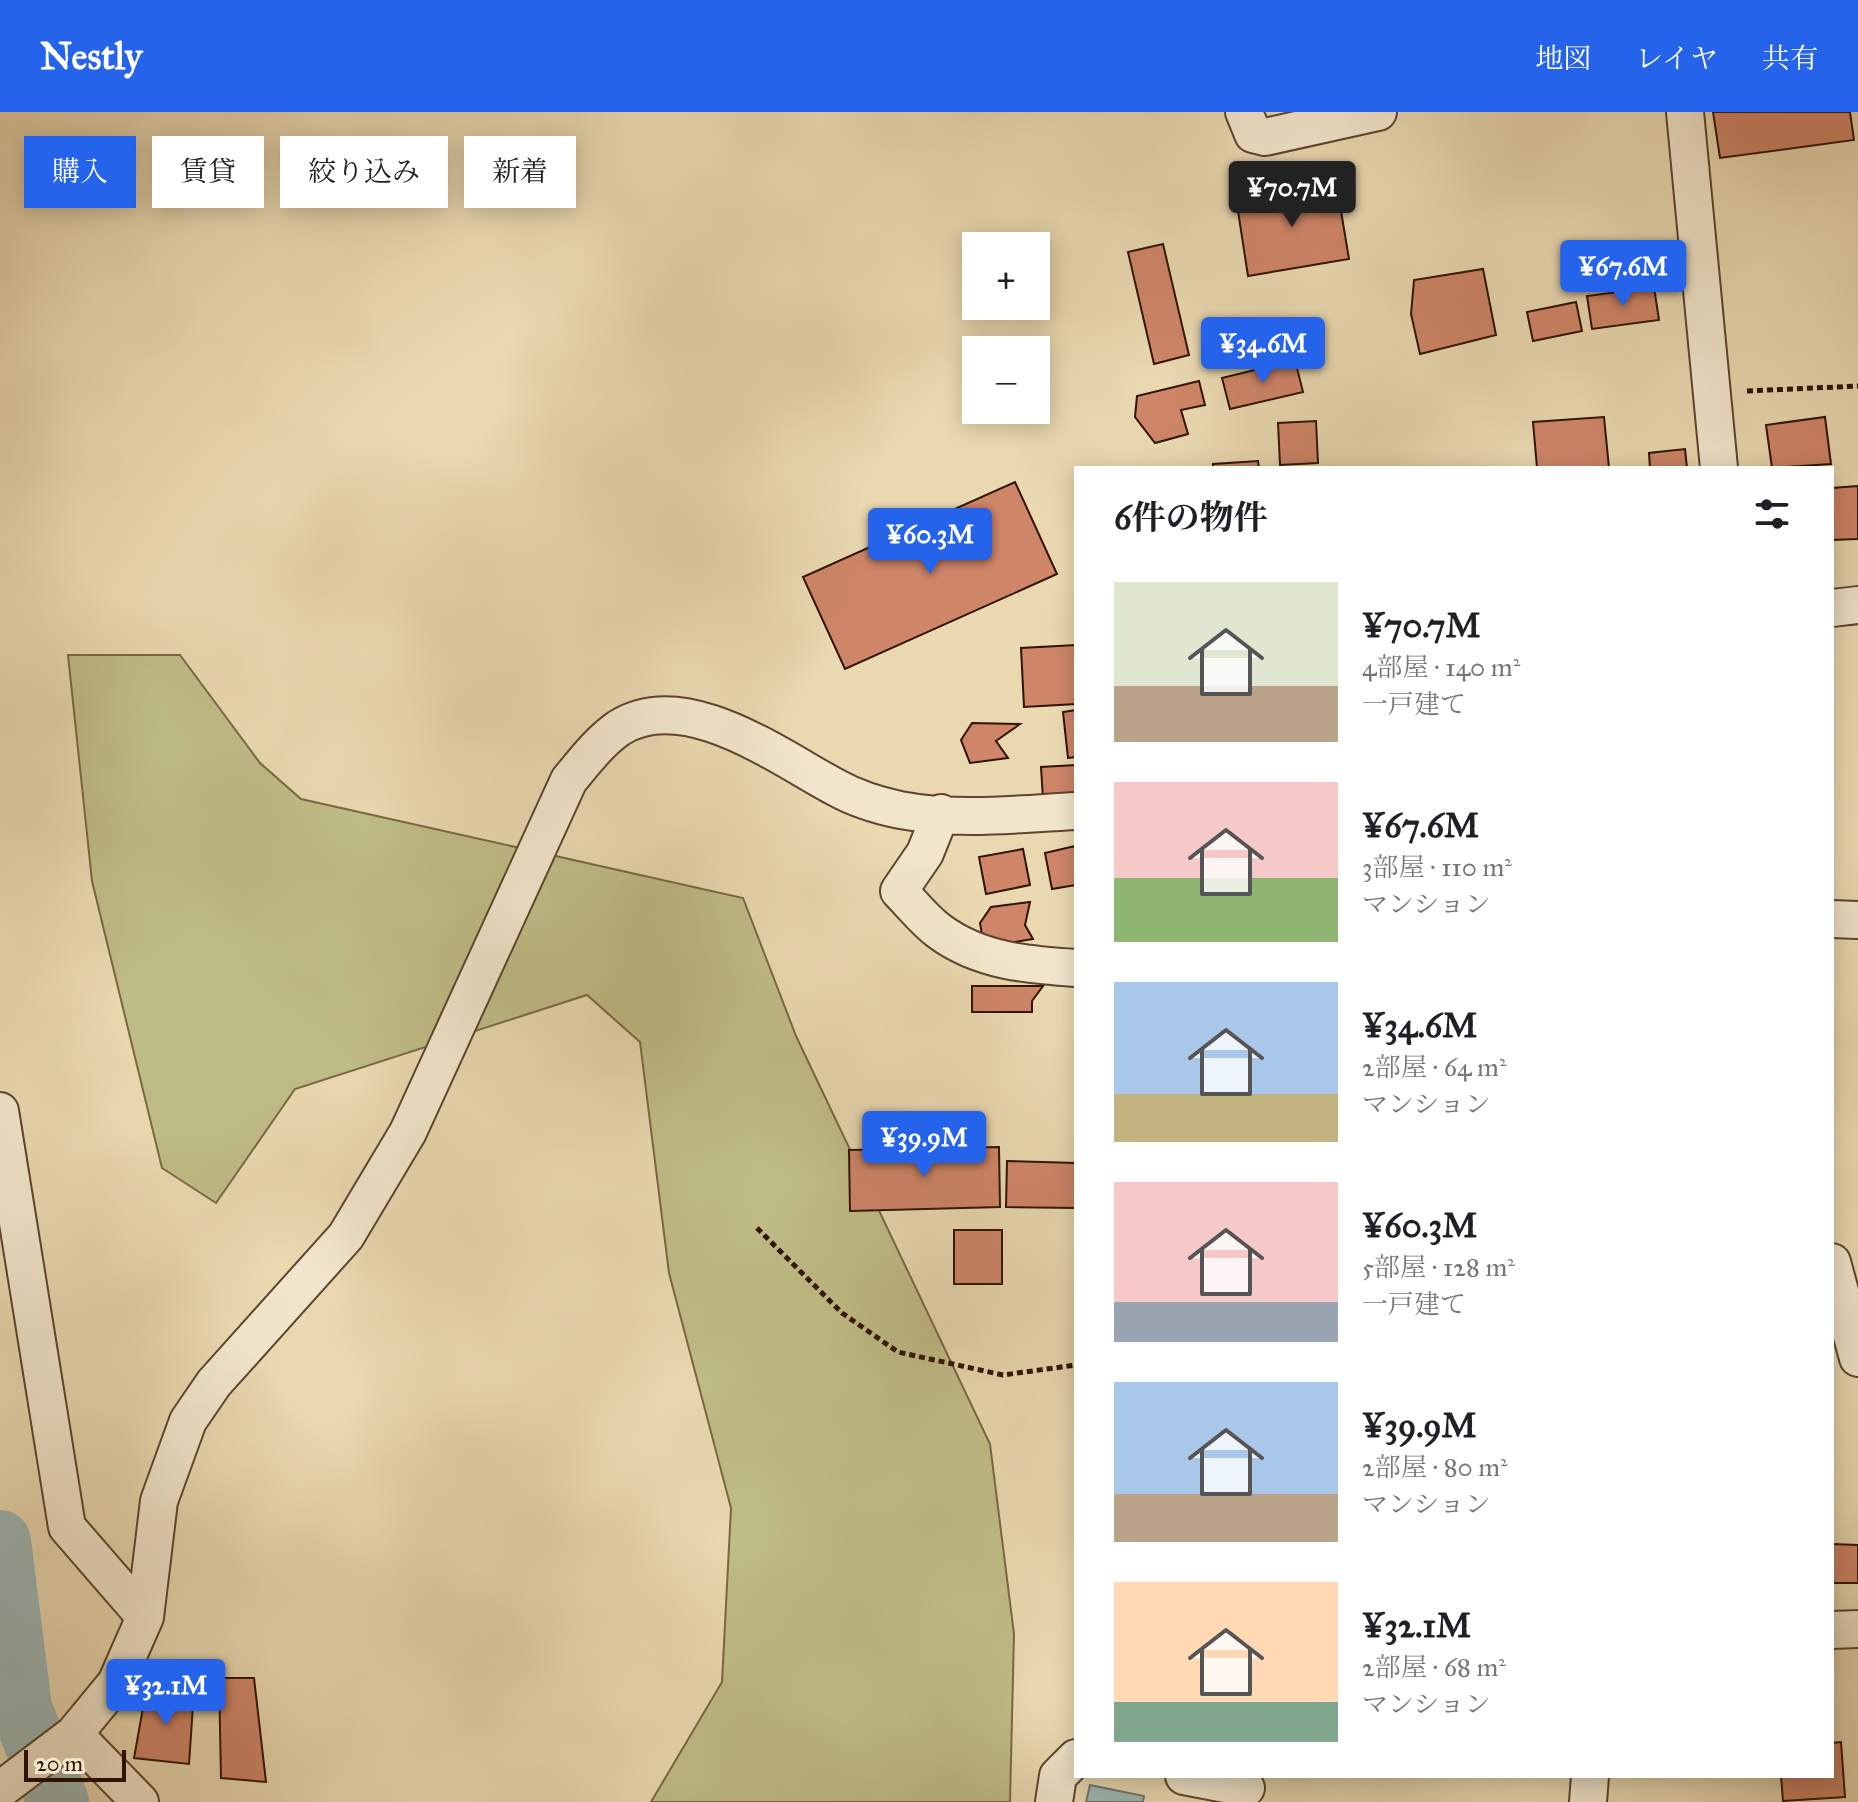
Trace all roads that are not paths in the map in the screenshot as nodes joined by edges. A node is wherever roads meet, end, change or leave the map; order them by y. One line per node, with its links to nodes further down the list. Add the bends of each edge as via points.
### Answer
1 (1244, 112): 2 (street, via 1253,134 1265,137)
2 (1378, 112)
3 (1685, 112): 4 (street)
4 (1719, 466)
5 (1858, 605): 6 (street)
6 (1834, 608)
7 (1074, 811): 8 (street)
8 (941, 813): 11 (street, via 925,853 899,891 940,932 995,958); 15 (street, via 900,810 841,790 754,741 692,717 650,716 620,727 596,748 569,780 383,1180 346,1236 214,1383 188,1421 159,1501)
9 (1834, 919): 10 (street)
10 (1858, 920)
11 (1074, 968)
12 (0, 1111): 15 (street, via 67,1527)
13 (1834, 1269): 14 (street)
14 (1858, 1358)
15 (145, 1617): 18 (street, via 116,1683)
16 (1858, 1629): 17 (street)
17 (1834, 1630)
18 (74, 1734): 23 (street); 24 (street)
19 (1074, 1760): 25 (street, via 1058,1776)
20 (1194, 1778): 22 (street)
21 (1590, 1778): 26 (street)
22 (1246, 1789)
23 (0, 1790)
24 (140, 1802)
25 (1054, 1802)
26 (1588, 1802)

